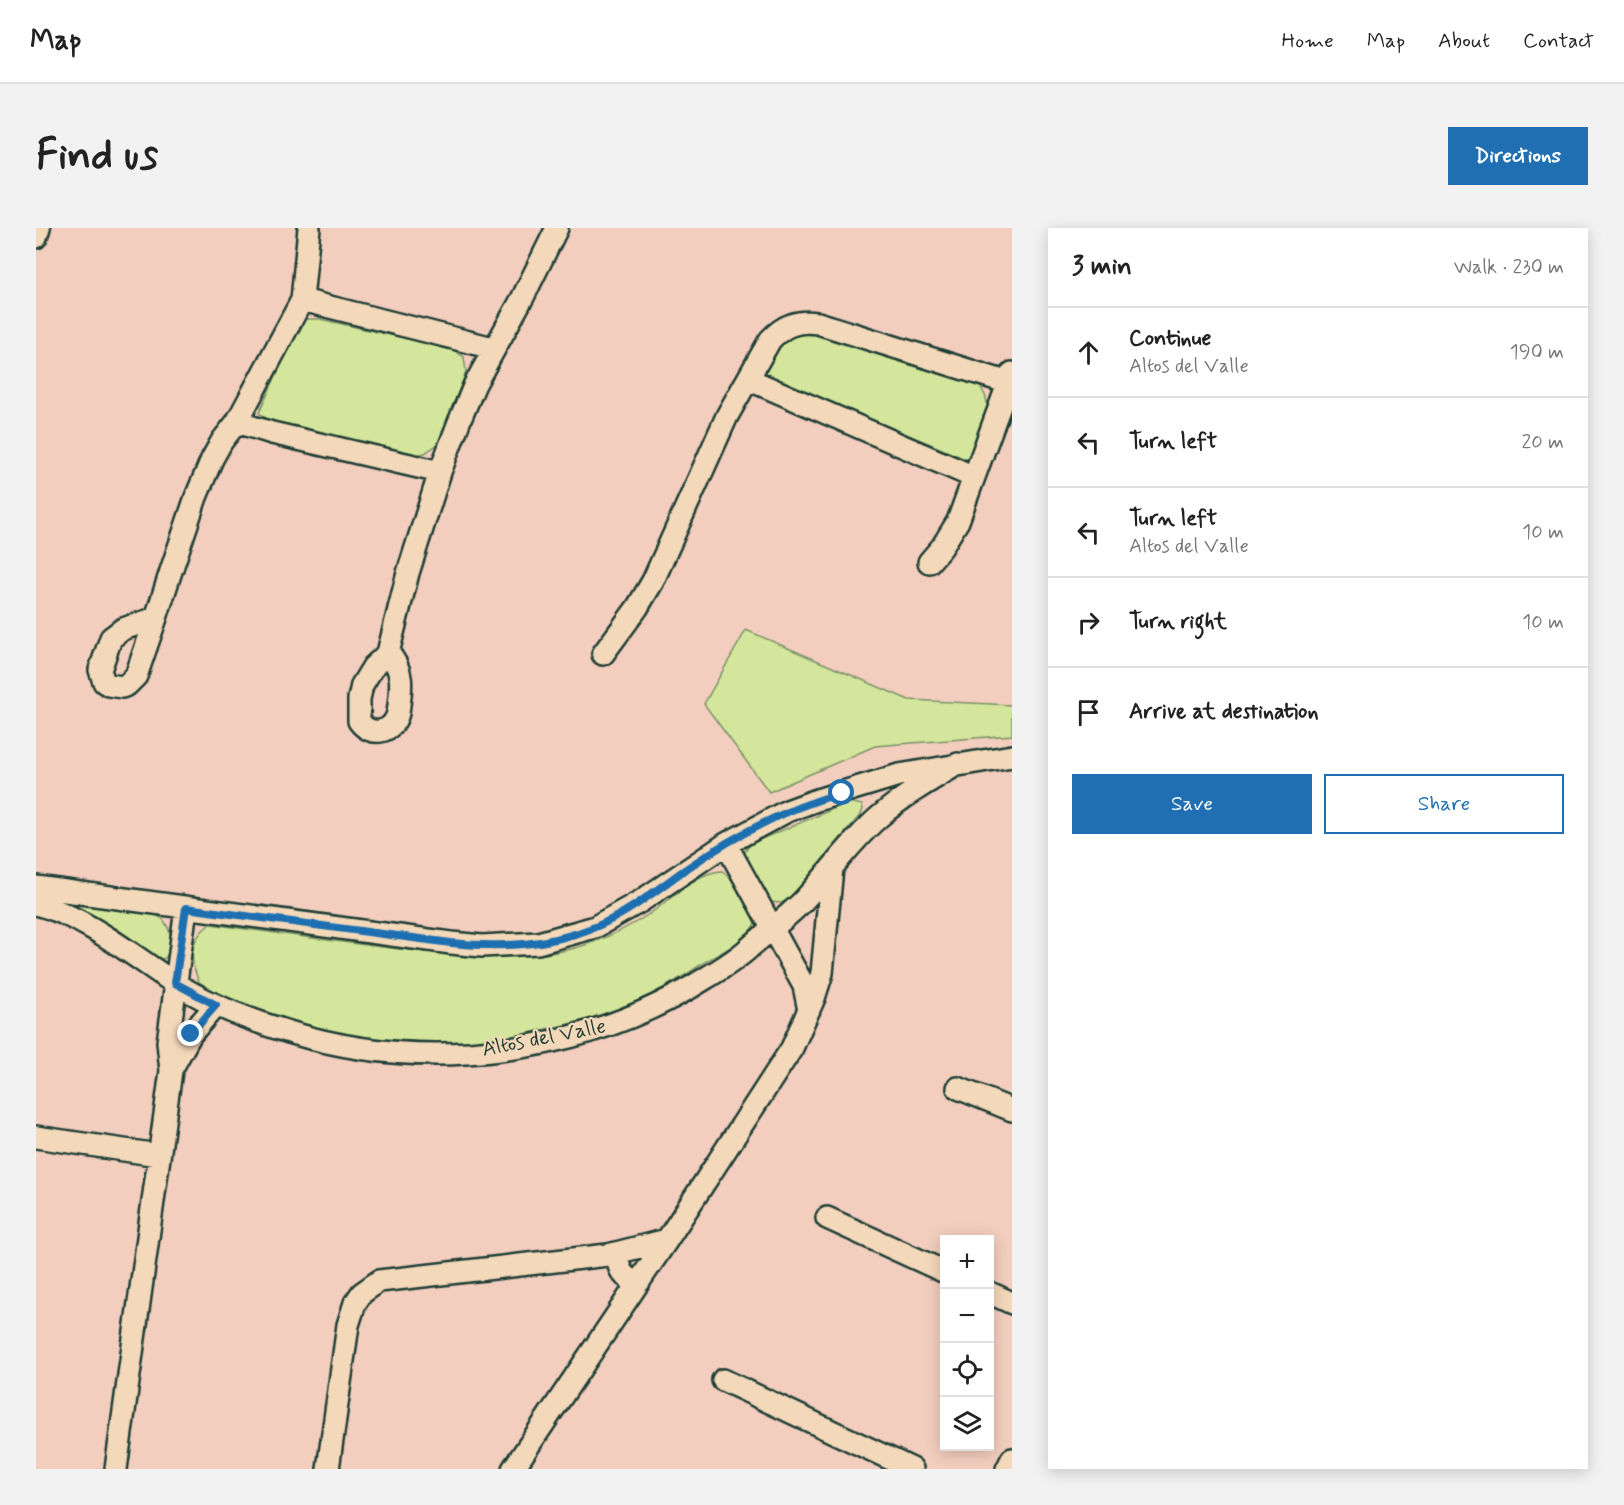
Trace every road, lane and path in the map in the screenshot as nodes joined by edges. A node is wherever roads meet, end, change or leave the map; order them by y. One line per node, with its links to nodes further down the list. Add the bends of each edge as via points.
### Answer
1 (39, 228): 4 (street)
2 (309, 228): 5 (street)
3 (557, 228): 6 (street)
4 (36, 237)
5 (302, 300): 6 (street); 9 (street)
6 (493, 348): 10 (street)
7 (1010, 378): 8 (street, via 809,322 779,331); 11 (street)
8 (748, 379): 11 (street); 15 (street, via 727,416 652,581)
9 (237, 422): 10 (street, via 272,434); 13 (street, via 212,459)
10 (440, 472): 14 (street, via 405,582)
11 (974, 477): 12 (street, via 958,521)
12 (928, 562)
13 (156, 618)
14 (388, 653)
15 (603, 654)
16 (1012, 756): 17 (street, Altos del Valle)
17 (958, 764): 18 (street, Altos del Valle, via 899,775 817,800 768,820); 19 (street, Altos del Valle, via 878,818)
18 (726, 844): 22 (street, Altos del Valle, via 617,916 595,927 538,943 451,943); 23 (street)
19 (832, 868): 23 (street, Altos del Valle); 26 (street, via 824,959)
20 (36, 887): 22 (street, Altos del Valle)
21 (36, 903): 24 (street, Altos del Valle, via 99,932)
22 (186, 908): 24 (street)
23 (772, 927): 25 (street, Altos del Valle, via 747,951 672,999 613,1024 508,1049 447,1053 381,1051 289,1032); 26 (street, via 804,986)
24 (175, 983): 25 (street, Altos del Valle); 27 (street, via 168,1042)
25 (216, 1005): 27 (street, via 191,1034)
26 (809, 1010): 33 (street, via 792,1048)
27 (171, 1071): 31 (street)
28 (958, 1088): 29 (street)
29 (1012, 1110)
30 (36, 1137): 31 (street)
31 (158, 1155): 41 (street)
32 (827, 1218): 35 (street)
33 (667, 1240): 34 (street); 36 (street)
34 (619, 1253): 36 (street, via 622,1273); 42 (street, via 390,1279 370,1286 355,1303 348,1325)
35 (940, 1270)
36 (639, 1282): 43 (street)
37 (994, 1295): 38 (street)
38 (1012, 1303)
39 (723, 1380): 44 (street)
40 (1012, 1459): 45 (street)
41 (116, 1469)
42 (328, 1469)
43 (513, 1469)
44 (912, 1469)
45 (1008, 1469)

